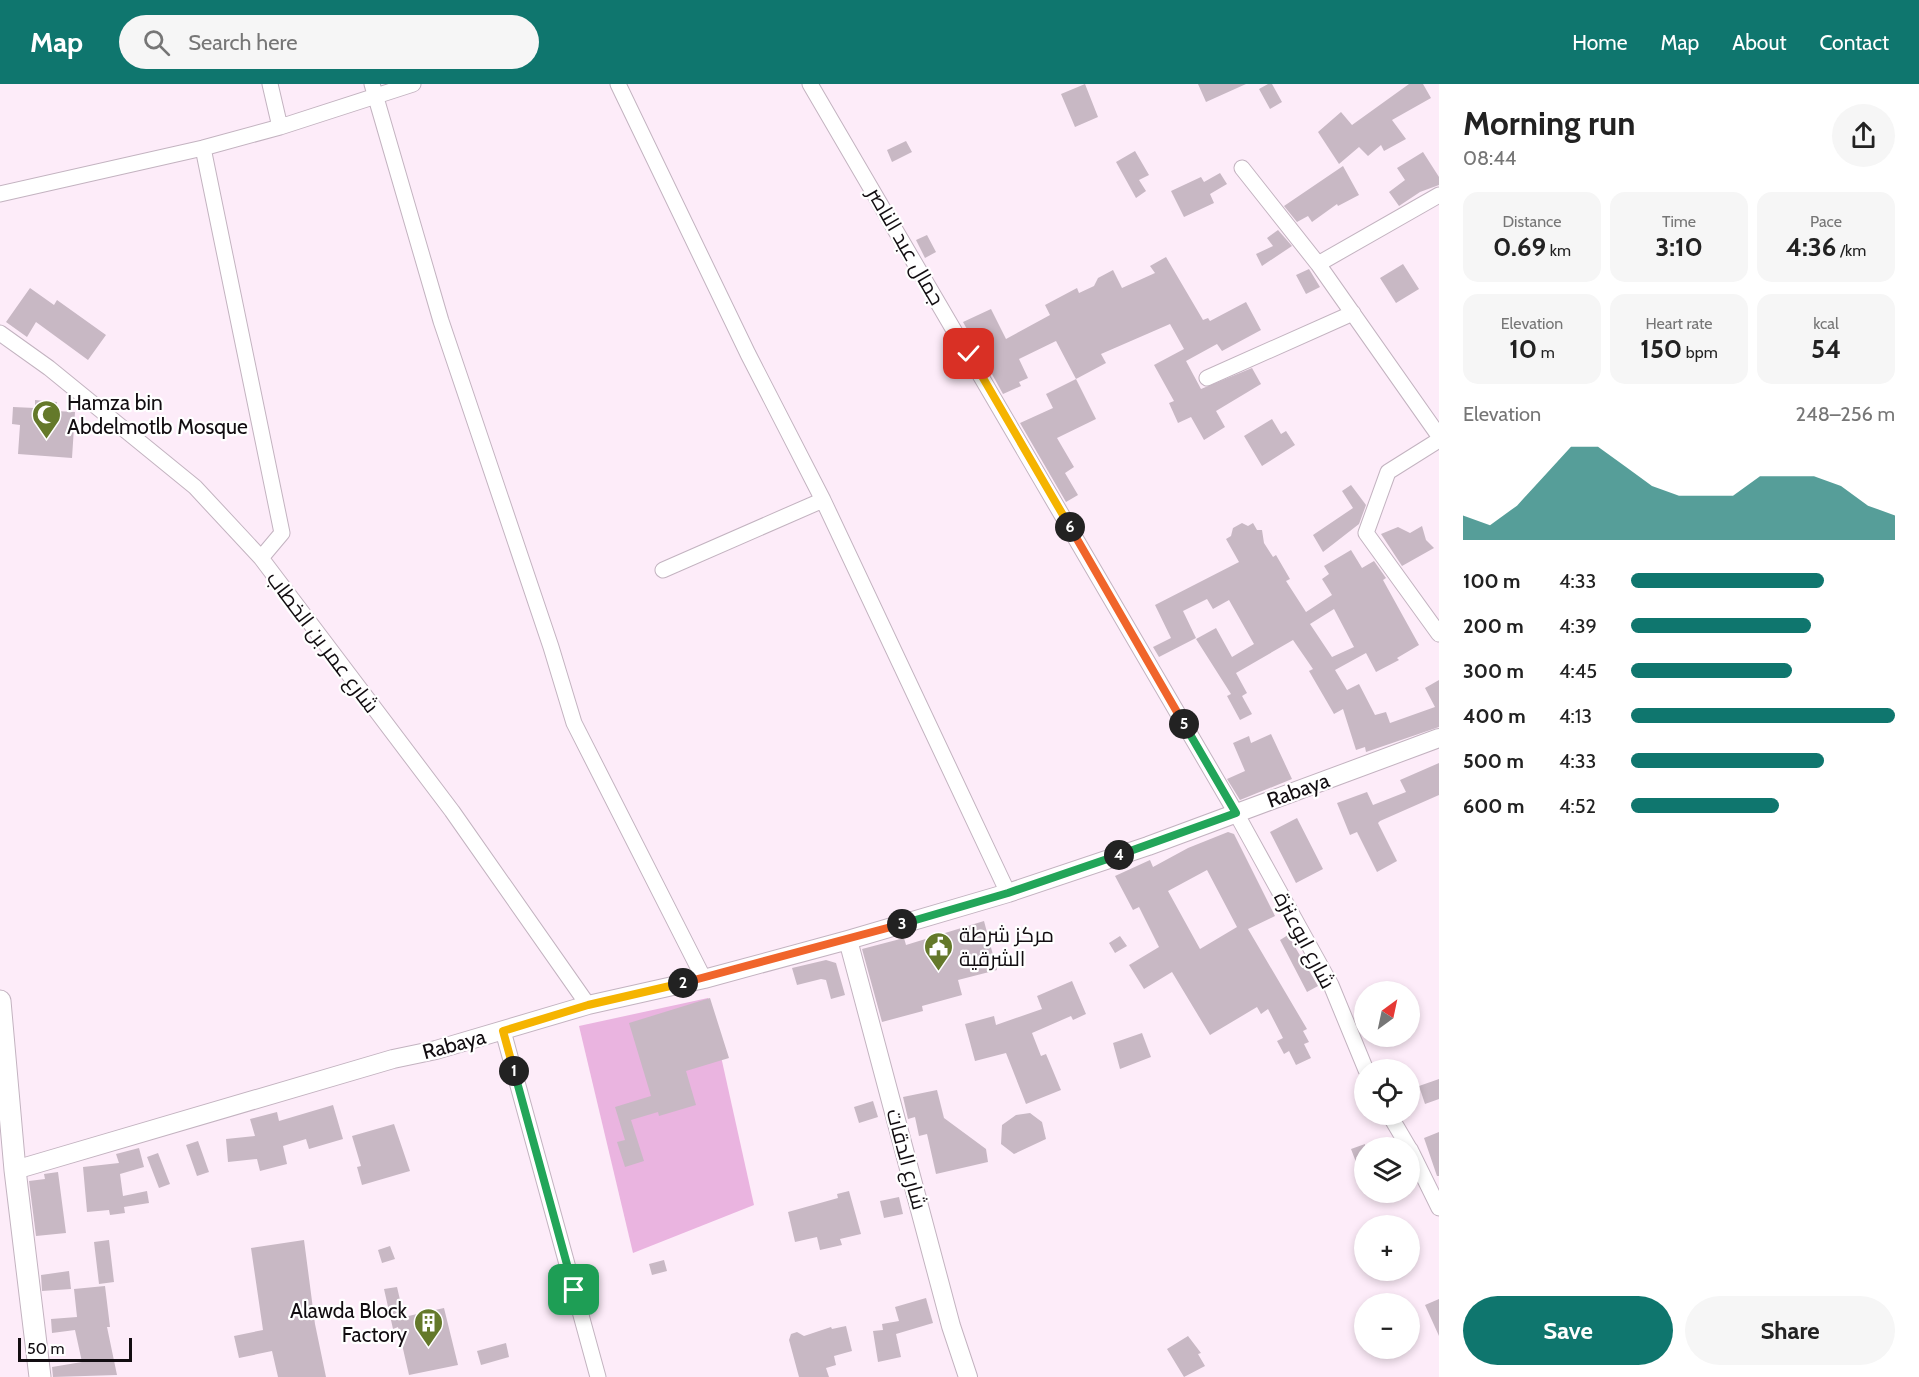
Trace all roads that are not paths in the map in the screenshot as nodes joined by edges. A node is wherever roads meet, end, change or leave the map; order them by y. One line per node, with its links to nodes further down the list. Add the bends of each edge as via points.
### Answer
1 (270, 84): 6 (street)
2 (413, 84): 5 (street)
3 (618, 84): 16 (street, via 748,354)
4 (810, 84): 21 (street, جمال عبد الناصر)
5 (374, 90): 6 (street); 24 (street, via 441,321 574,723)
6 (280, 127): 7 (street)
7 (203, 148): 9 (street); 17 (street, via 282,533)
8 (1242, 168): 11 (street)
9 (0, 194)
10 (1439, 195): 11 (street)
11 (1318, 264): 12 (street)
12 (1353, 313): 14 (street); 15 (street)
13 (0, 333): 17 (street, شارع عمر بن الخطاب, via 195,487)
14 (1208, 378)
15 (1439, 438): 19 (street, via 1388,472 1366,533)
16 (824, 500): 18 (street); 22 (street)
17 (261, 558): 26 (street, شارع عمر بن الخطاب, via 452,811)
18 (663, 570)
19 (1439, 634)
20 (1439, 738): 21 (street, Rabaya)
21 (1236, 813): 22 (street, Rabaya); 28 (street, شارع ابوعنزة, via 1331,986)
22 (1008, 893): 23 (street, Rabaya)
23 (848, 940): 24 (street, Rabaya); 34 (street, شارع الدقات)
24 (704, 979): 26 (street, Rabaya)
25 (0, 1001): 30 (main road)
26 (588, 1005): 27 (street, Rabaya)
27 (503, 1031): 30 (street, Rabaya); 33 (street)
28 (1361, 1059)
29 (1420, 1169): 31 (street)
30 (7, 1171): 32 (main road)
31 (1439, 1208)
32 (39, 1377)
33 (598, 1377)
34 (968, 1377)

